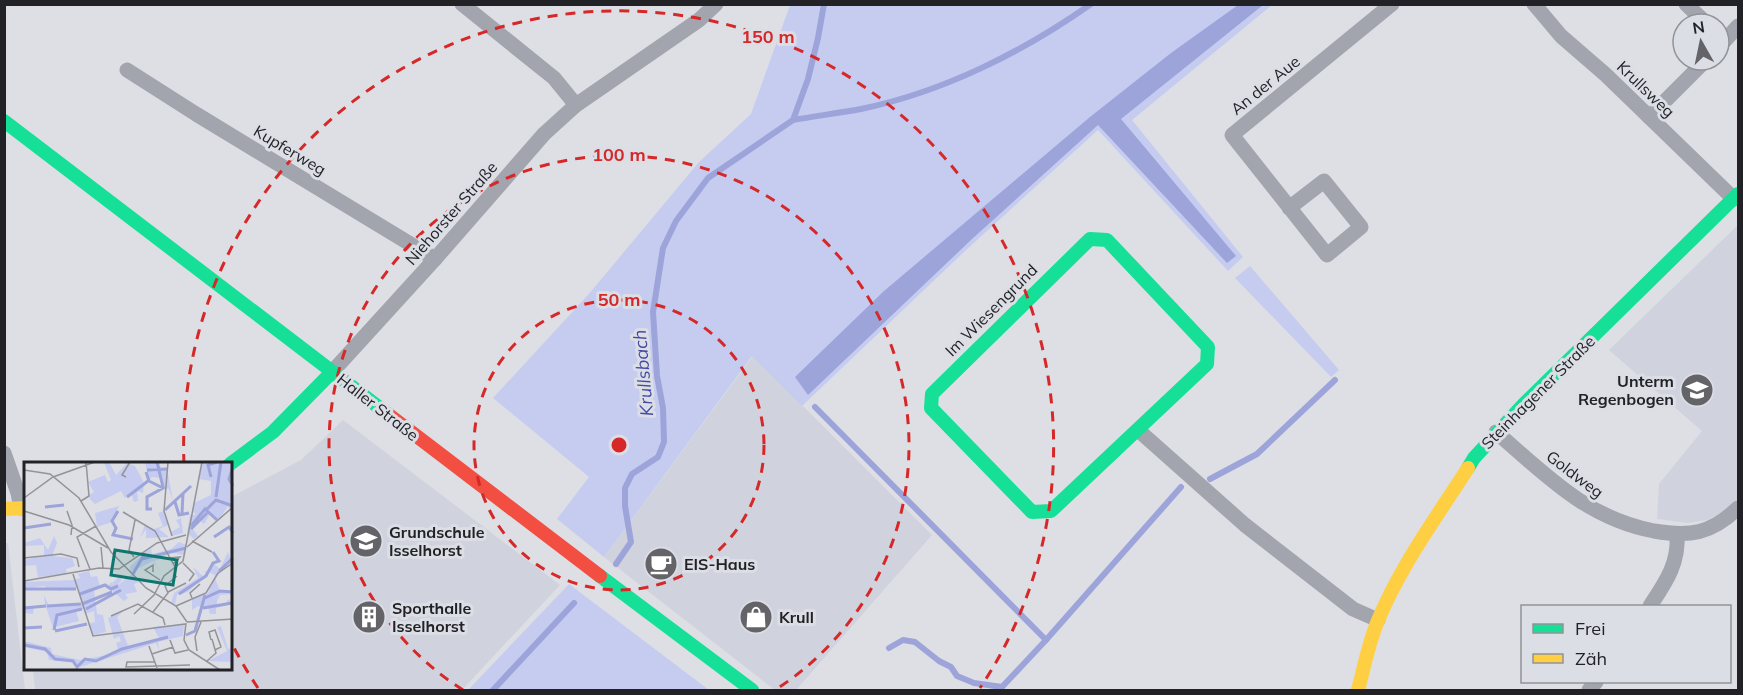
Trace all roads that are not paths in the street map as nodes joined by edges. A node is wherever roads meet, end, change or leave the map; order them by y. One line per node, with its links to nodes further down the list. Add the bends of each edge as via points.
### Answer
1 (462, 4): 7 (street, via 554,78)
2 (716, 4): 7 (street, Niehorster Straße, via 699,20)
3 (1392, 4): 11 (street, An der Aue, via 1232,135)
4 (1534, 4): 8 (street, Krullsweg, via 1561,36)
5 (127, 70): 12 (street, Kupferweg)
6 (1694, 72): 8 (street)
7 (576, 105): 12 (street, Niehorster Straße, via 544,134)
8 (1649, 117): 10 (street, Krullsweg)
9 (4, 122): 13 (street, Haller Straße)
10 (1736, 196): 15 (street, Steinhagener Straße)
11 (1289, 208): 11 (street, An der Aue, via 1327,255 1361,227 1324,181)
12 (435, 259): 13 (street, Niehorster Straße)
13 (332, 372): 17 (street, Niehorster Straße, via 273,432); 24 (street, Haller Straße)
14 (1138, 430): 14 (street, Im Wiesengrund, via 1207,364 1208,347 1107,240 1090,238 932,394 932,408 1032,512 1051,511); 23 (street, via 1245,525 1353,609)
15 (1496, 432): 21 (street, Goldweg, via 1571,496 1598,513 1633,527); 23 (street, Steinhagener Straße, via 1461,476)
16 (4, 453): 18 (street)
17 (232, 463)
18 (23, 508): 20 (street)
19 (1738, 508): 21 (street, Goldweg, via 1710,529)
20 (4, 509)
21 (1677, 535): 22 (street, via 1678,552)
22 (1651, 605)
23 (1378, 620): 25 (street, Steinhagener Straße)
24 (752, 690)
25 (1358, 690)

